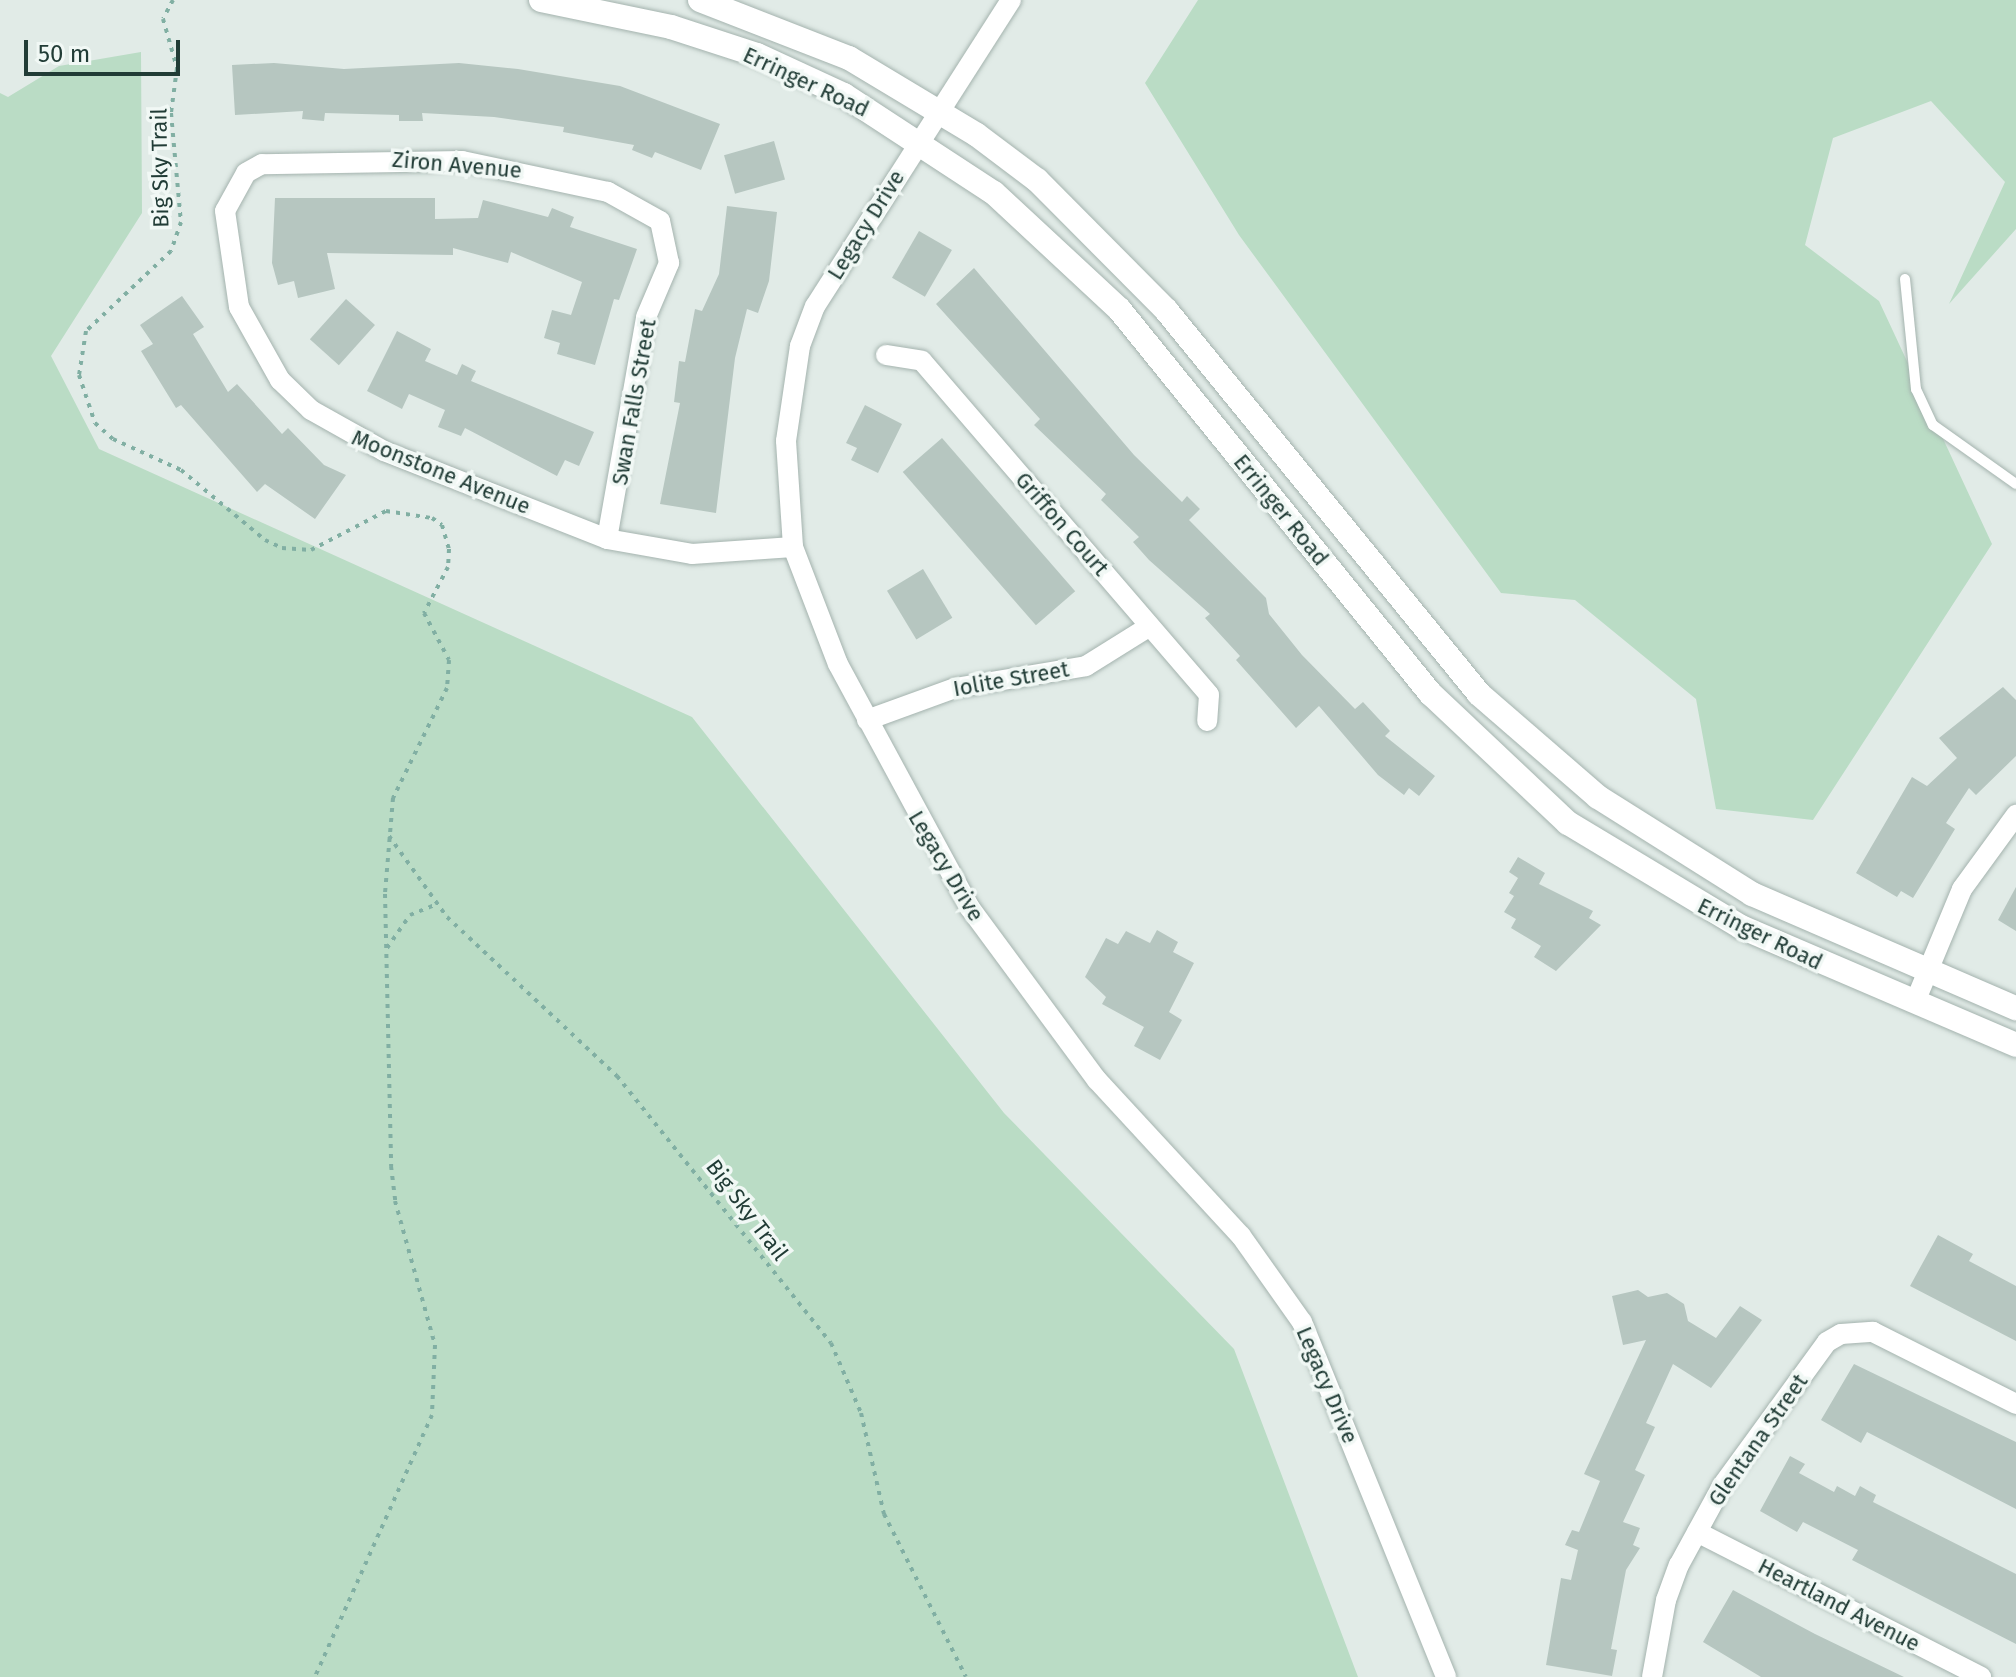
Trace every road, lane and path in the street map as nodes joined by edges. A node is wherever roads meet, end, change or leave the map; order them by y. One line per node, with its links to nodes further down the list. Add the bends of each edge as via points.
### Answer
1 (173, 0): 18 (path, Big Sky Trail, via 163,19 177,68 171,113 178,238 86,331 80,351 85,402 95,423 113,439 181,470 265,540 282,548 311,550 386,511 419,513 442,525 448,567 424,613 449,660 447,688 405,767)
2 (541, 0): 6 (main road, Erringer Road, via 671,27 757,55 844,95)
3 (700, 0): 5 (main road, Erringer Road, via 849,58)
4 (1011, 0): 5 (street, Legacy Drive)
5 (938, 110): 6 (street, Legacy Drive); 21 (main road, Erringer Road, via 1037,180 1119,258 1479,694 1546,756 1703,866)
6 (919, 141): 13 (street, Legacy Drive, via 815,306 800,346 786,441); 22 (main road, Erringer Road, via 994,193 1119,309 1431,694 1568,823 1741,927)
7 (246, 173): 8 (street, Ziron Avenue, via 262,164 462,161 608,192); 12 (street, Moonstone Avenue, via 225,211 230,265 239,307 280,380 345,434)
8 (660, 221): 12 (street, Swan Falls Street, via 669,263 646,317)
9 (1905, 279): 11 (lane, via 1916,389 1933,425)
10 (886, 355): 14 (street, Griffon Court, via 922,361)
11 (2016, 484)
12 (607, 539): 13 (street, Moonstone Avenue, via 692,554)
13 (793, 547): 15 (street, Legacy Drive, via 813,607)
14 (1150, 626): 15 (street, Iolite Street, via 1086,666 955,688); 16 (street, Griffon Court, via 1209,695)
15 (867, 720): 29 (street, Legacy Drive, via 946,868 1031,996 1274,1277 1302,1322)
16 (1207, 721)
17 (2016, 815): 21 (street, via 1962,889)
18 (388, 834): 19 (path, Big Sky Trail); 20 (path, Big Sky Trail)
19 (437, 904): 20 (path, via 410,915); 28 (path, Big Sky Trail, via 489,961 617,1076 831,1343 861,1413 884,1514)
20 (386, 950): 27 (path, Big Sky Trail, via 391,1166 395,1201 435,1345 432,1415)
21 (1928, 971): 22 (street); 23 (main road, Erringer Road)
22 (1915, 1002): 24 (main road, Erringer Road)
23 (2016, 1008)
24 (2016, 1045)
25 (2016, 1404): 26 (street, Glentana Street, via 1873,1332 1841,1334 1827,1342 1722,1486)
26 (1697, 1532): 30 (street, Glentana Street, via 1666,1600); 31 (street, Heartland Avenue)
27 (315, 1677)
28 (966, 1677)
29 (1446, 1677)
30 (1652, 1677)
31 (1981, 1677)

